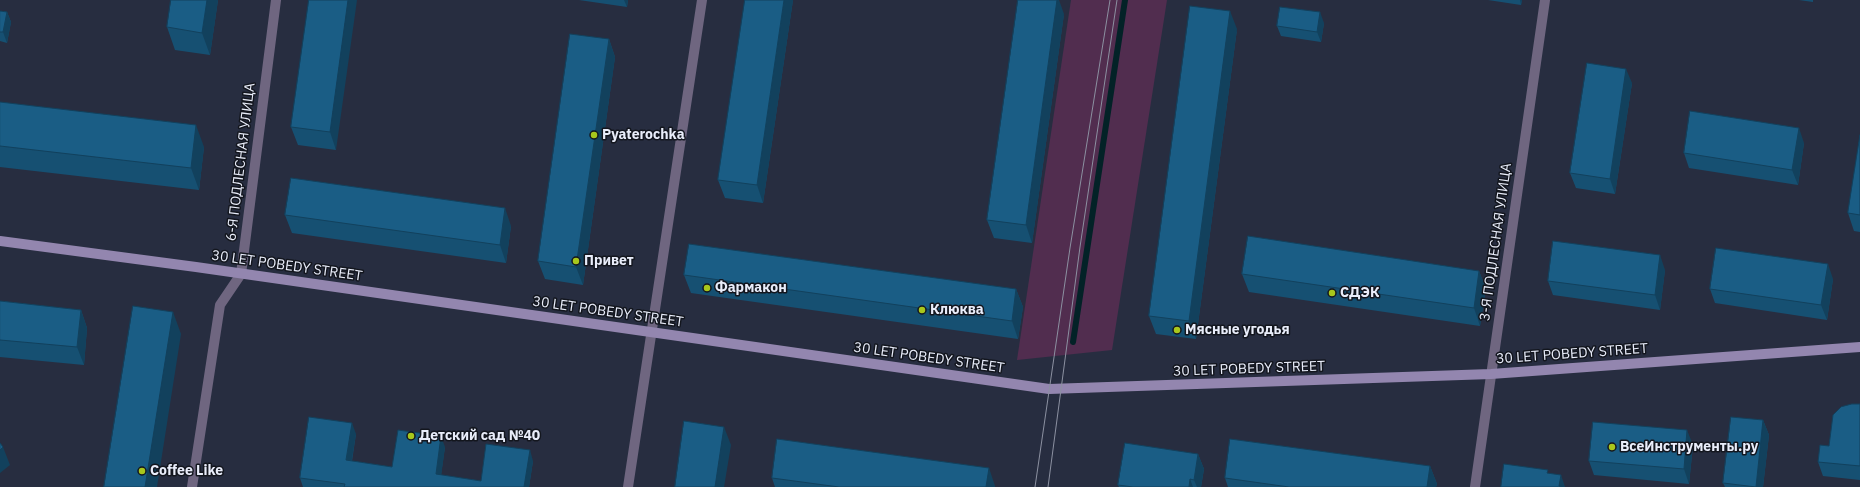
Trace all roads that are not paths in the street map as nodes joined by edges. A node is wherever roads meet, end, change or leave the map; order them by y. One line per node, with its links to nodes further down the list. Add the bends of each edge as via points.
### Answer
1 (276, 0): 5 (street, 6-Я ПОДЛЕСНАЯ УЛИЦА)
2 (702, 0): 6 (street)
3 (1545, 0): 8 (street, 3-Я ПОДЛЕСНАЯ УЛИЦА)
4 (0, 241): 5 (main road, 30 LET POBEDY STREET)
5 (241, 274): 6 (main road, 30 LET POBEDY STREET); 9 (street, 6-Я ПОДЛЕСНАЯ УЛИЦА, via 220,305)
6 (652, 332): 8 (main road, 30 LET POBEDY STREET, via 1049,389); 10 (street)
7 (1860, 348): 8 (main road, 30 LET POBEDY STREET)
8 (1491, 374): 11 (street, 3-Я ПОДЛЕСНАЯ УЛИЦА)
9 (192, 487)
10 (628, 487)
11 (1475, 487)

